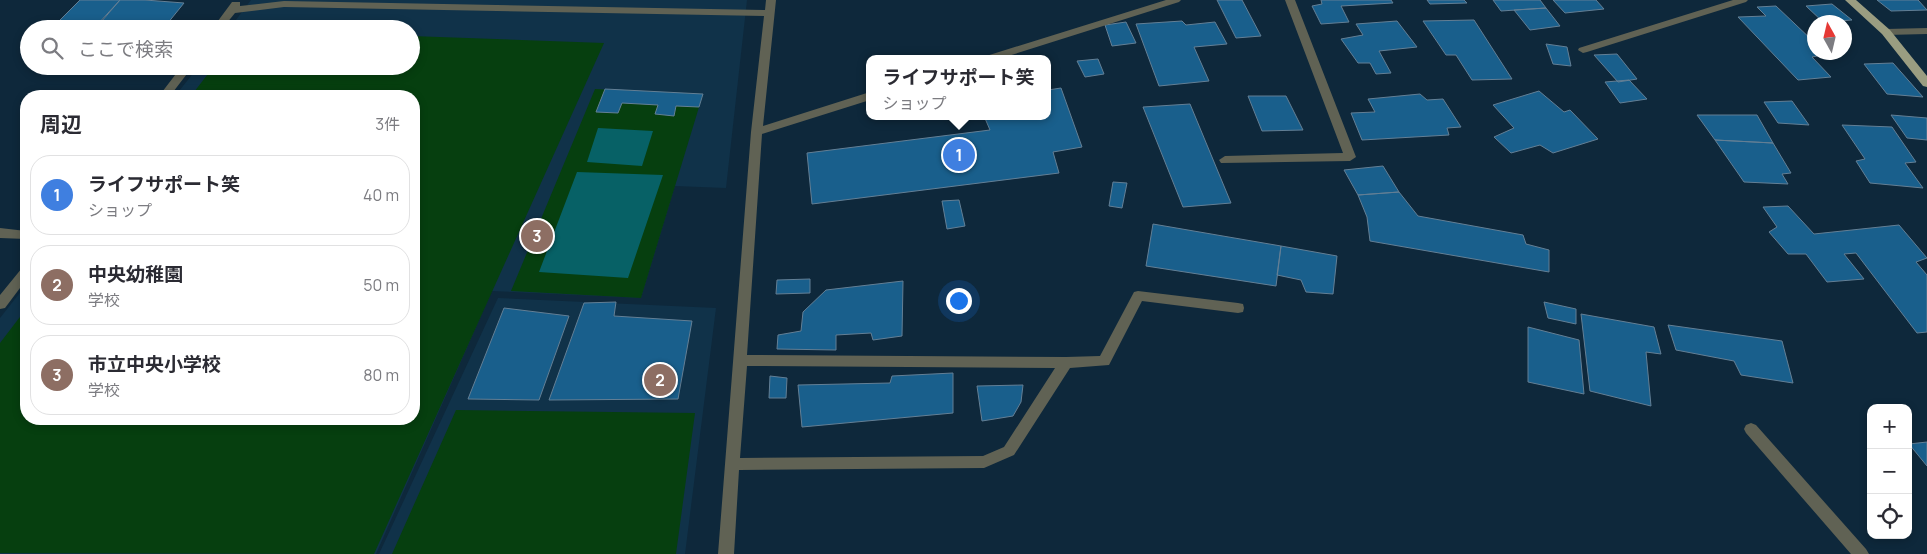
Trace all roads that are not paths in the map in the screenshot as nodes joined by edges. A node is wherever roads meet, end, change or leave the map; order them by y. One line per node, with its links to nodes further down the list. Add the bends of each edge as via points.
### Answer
1 (240, 0): 9 (street)
2 (771, 0): 10 (street)
3 (1141, 0): 8 (street)
4 (1176, 0): 8 (street)
5 (1290, 0): 21 (street, via 1350,157)
6 (1743, 0): 14 (street)
7 (1850, 0): 13 (main road)
8 (1160, 4): 15 (street)
9 (232, 10): 10 (street, via 284,4); 11 (street)
10 (769, 13): 20 (street)
11 (224, 20)
12 (1927, 31): 13 (street)
13 (1886, 32): 17 (main road)
14 (1583, 50)
15 (1000, 55)
16 (181, 75): 18 (street)
17 (1927, 83)
18 (169, 90)
19 (866, 97): 20 (street)
20 (758, 132): 27 (street)
21 (1225, 160)
22 (0, 233): 23 (street)
23 (20, 235)
24 (20, 279): 25 (street)
25 (0, 304)
26 (1238, 308): 28 (street, via 1138,296 1104,361)
27 (740, 360): 28 (street); 30 (street)
28 (1066, 363): 30 (street, via 1009,451 984,462)
29 (1751, 429): 32 (street)
30 (732, 464): 31 (street)
31 (726, 554)
32 (1861, 554)

